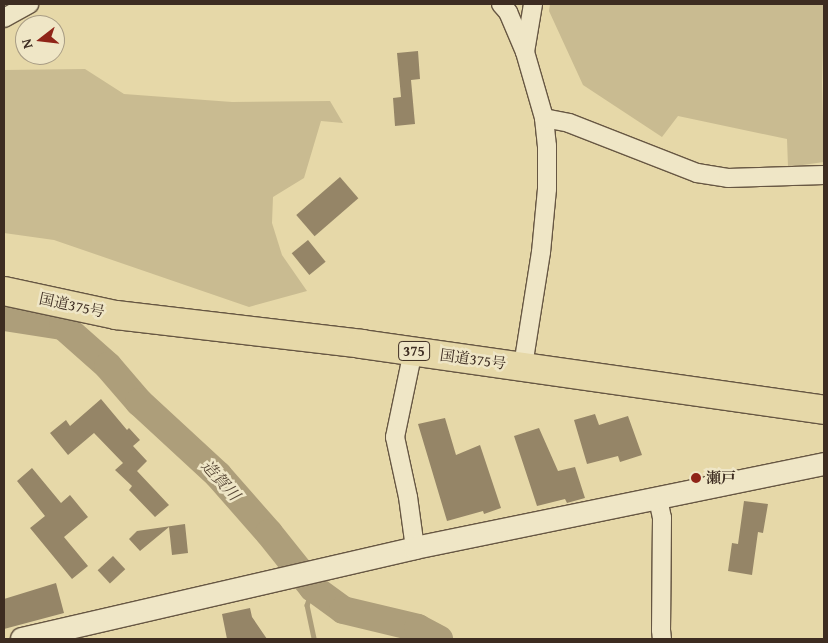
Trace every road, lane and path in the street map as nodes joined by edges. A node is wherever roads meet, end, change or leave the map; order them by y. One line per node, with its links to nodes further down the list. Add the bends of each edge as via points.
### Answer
1 (29, 4): 4 (street)
2 (501, 4): 5 (street, via 508,12)
3 (533, 4): 5 (street)
4 (4, 18)
5 (524, 52): 6 (street)
6 (544, 118): 7 (street, via 569,123 697,173 728,178); 10 (street, via 547,189 541,252)
7 (824, 175)
8 (4, 291): 9 (highway, 国道375号 / 375, via 116,315)
9 (414, 351): 10 (highway, 国道375号 / 375); 14 (street, via 395,437)
10 (523, 366): 11 (highway, 国道375号 / 375)
11 (824, 410)
12 (824, 464): 13 (street)
13 (658, 499): 14 (street); 15 (street, via 662,518)
14 (415, 548): 16 (street)
15 (660, 636)
16 (22, 639)

